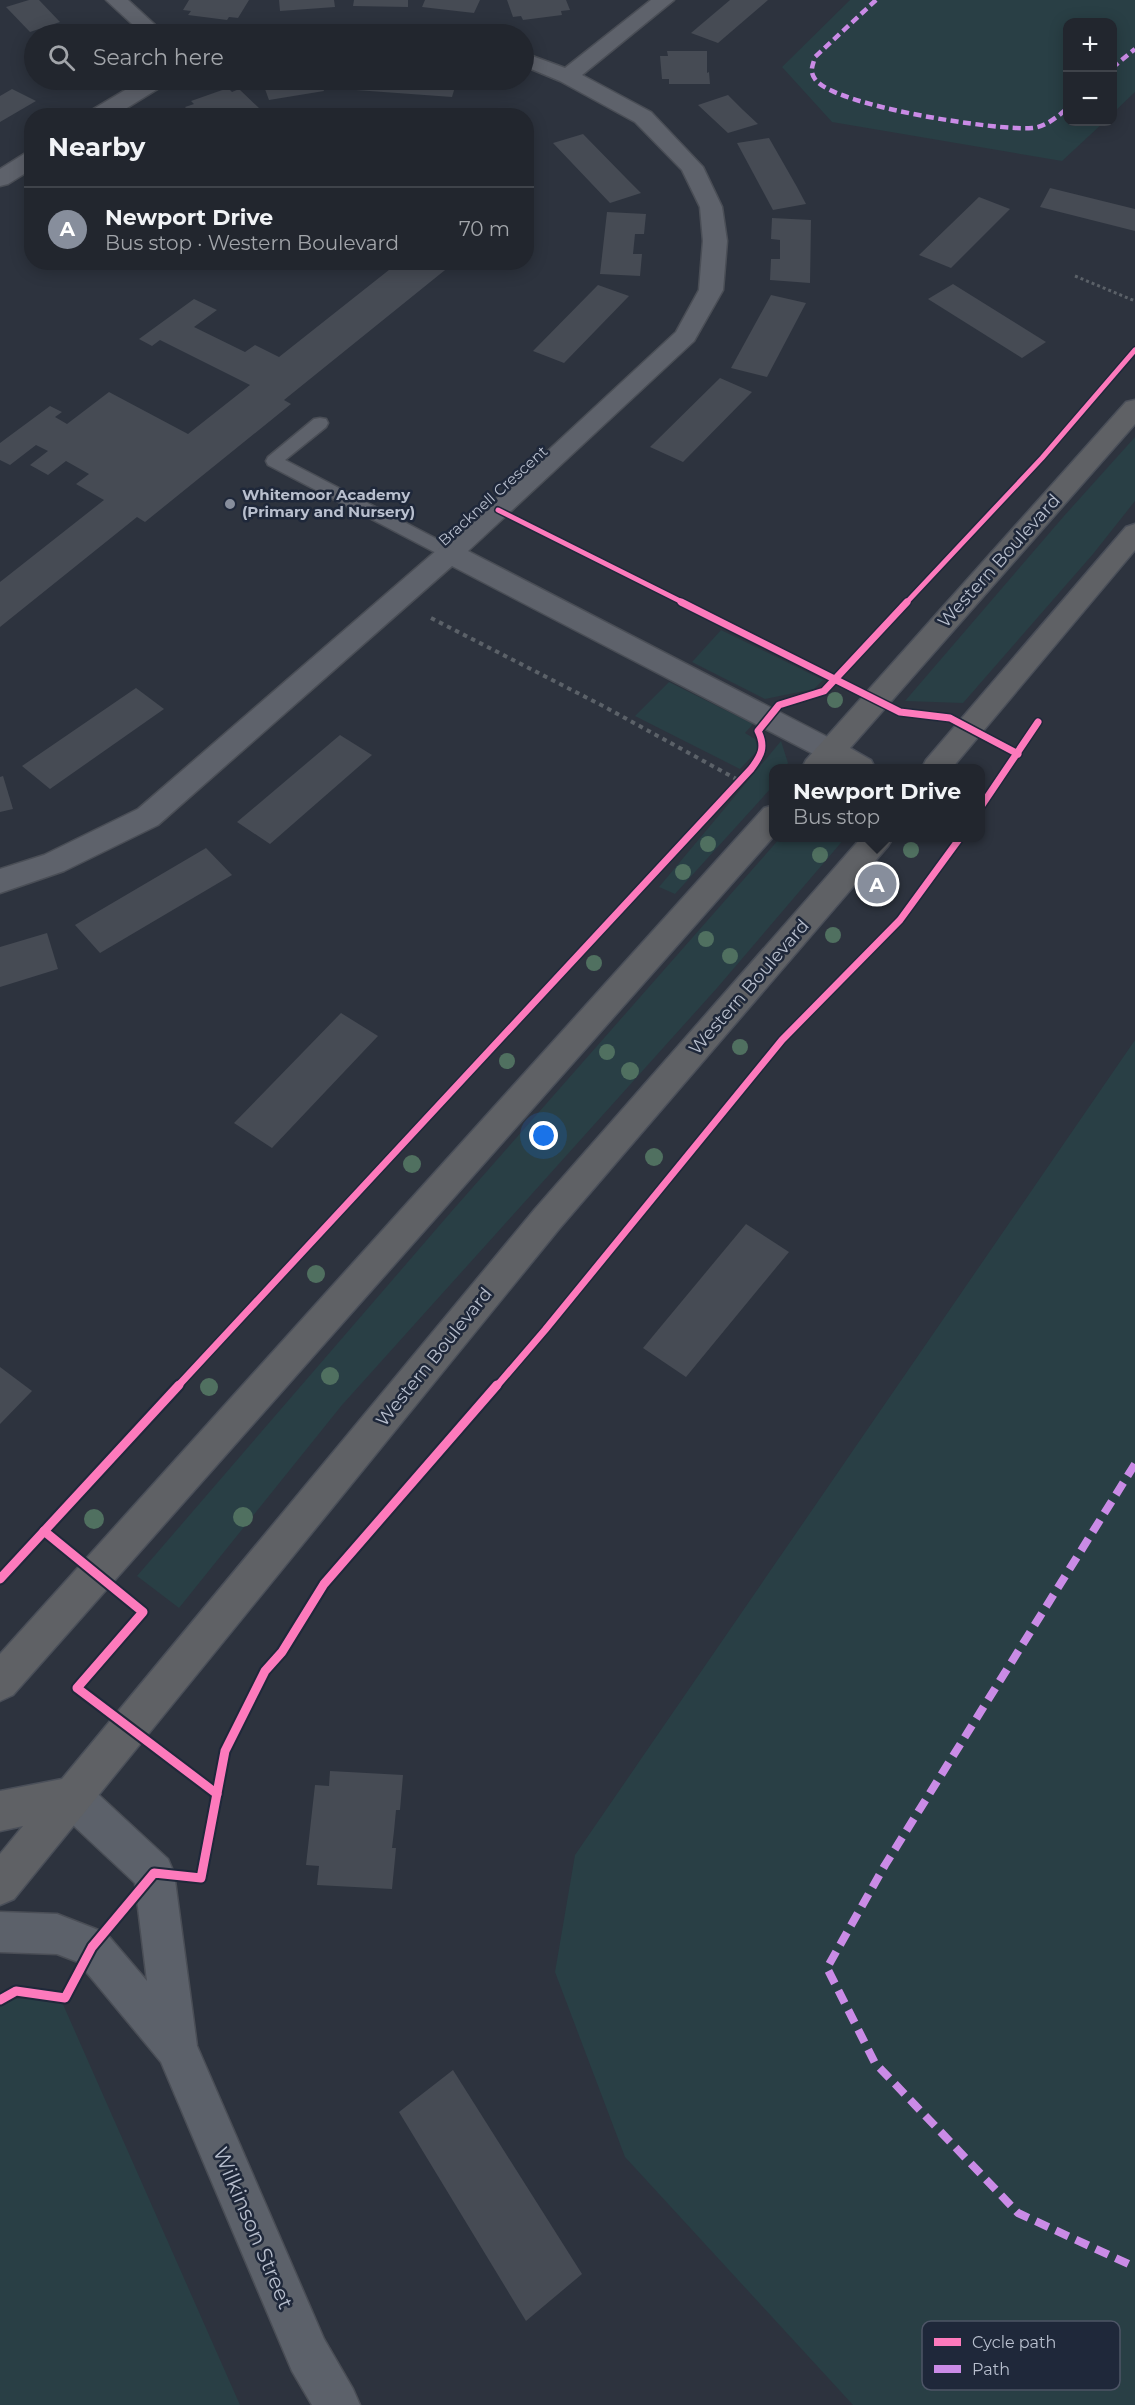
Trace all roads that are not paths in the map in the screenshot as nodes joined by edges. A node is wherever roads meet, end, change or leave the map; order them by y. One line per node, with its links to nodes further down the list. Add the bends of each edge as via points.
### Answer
1 (116, 0): 3 (street)
2 (664, 0): 5 (street)
3 (144, 24)
4 (534, 63): 5 (street, Bracknell Crescent)
5 (568, 76): 13 (street, Bracknell Crescent, via 643,117 693,167 711,207 715,241 711,290 685,336)
6 (140, 90): 7 (street)
7 (111, 108)
8 (24, 164): 9 (street)
9 (0, 179)
10 (1135, 408): 14 (highway, Western Boulevard)
11 (320, 423): 13 (lane, via 274,460)
12 (1135, 533): 16 (highway)
13 (450, 553): 14 (street); 19 (street, Bracknell Crescent, via 148,818 54,863)
14 (824, 760): 15 (highway)
15 (842, 764)
16 (939, 764)
17 (769, 822): 20 (highway)
18 (874, 842): 21 (highway, Western Boulevard, via 547,1219)
19 (0, 881)
20 (0, 1682)
21 (72, 1797): 22 (highway); 23 (highway, Western Boulevard); 25 (street, Wilkinson Street, via 154,1873)
22 (0, 1811)
23 (0, 1885)
24 (0, 1932): 25 (street, Wilkinson Street, via 57,1934 92,1947)
25 (176, 2047): 26 (street, Wilkinson Street, via 308,2355)
26 (337, 2405)

